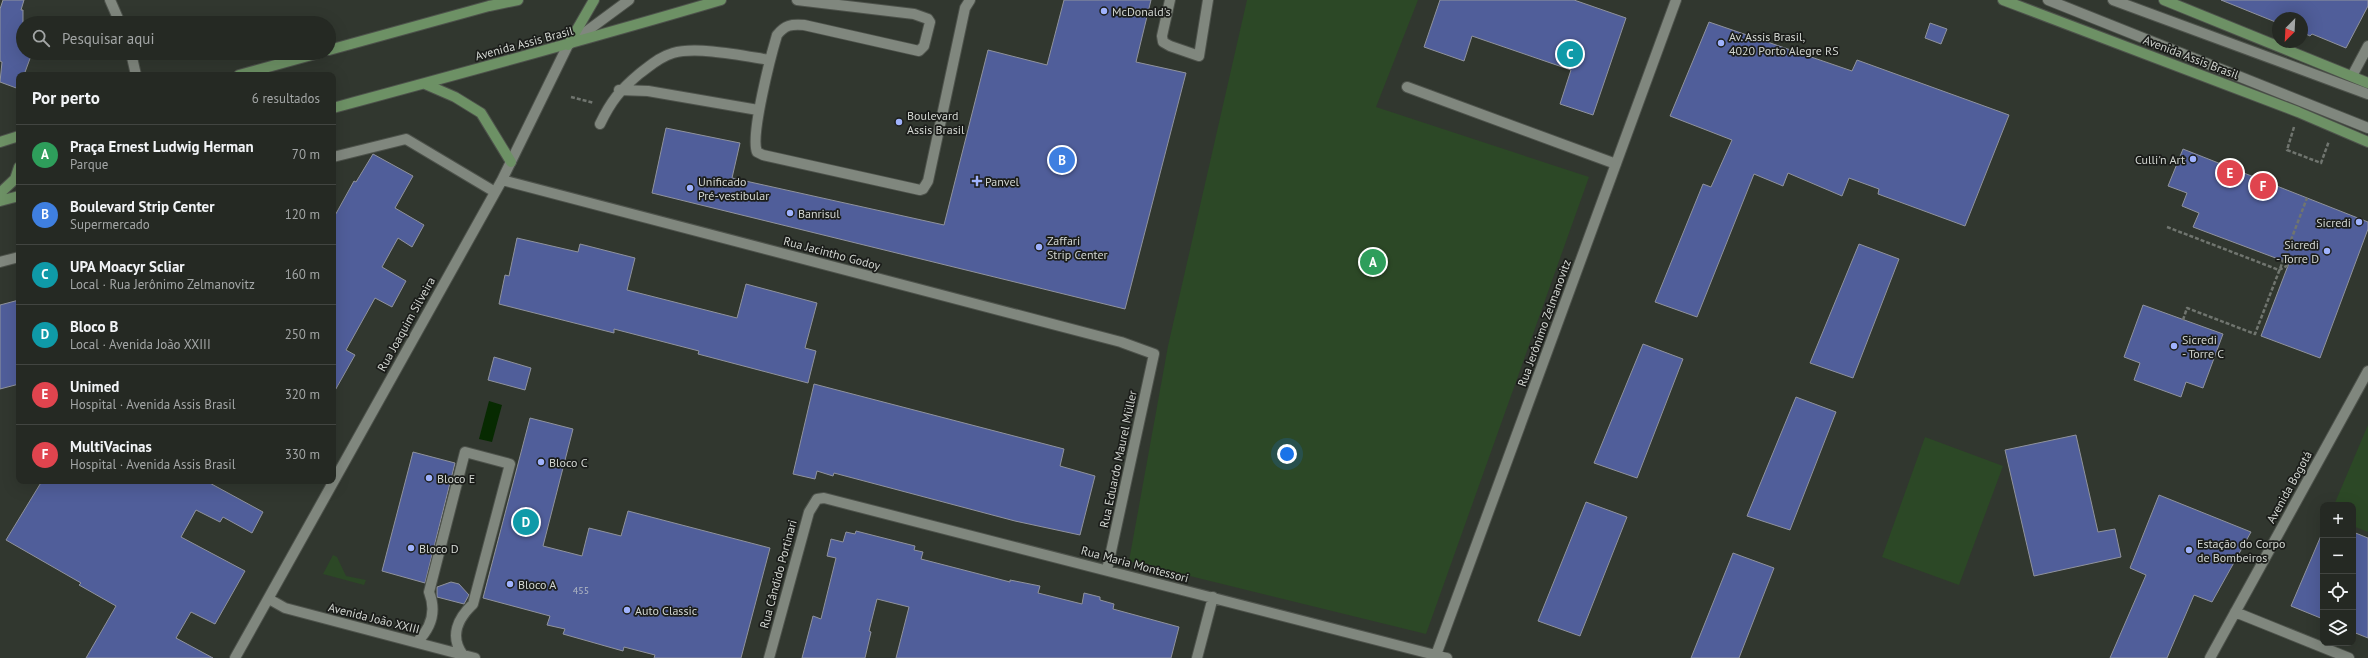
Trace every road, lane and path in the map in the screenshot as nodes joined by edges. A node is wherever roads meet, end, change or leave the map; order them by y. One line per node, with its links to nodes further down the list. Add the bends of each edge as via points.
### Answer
1 (110, 0): 17 (street)
2 (504, 0): 16 (main road)
3 (518, 0): 16 (main road)
4 (594, 0): 18 (main road, Rua Joaquim Silveira)
5 (629, 0): 18 (street)
6 (721, 0): 18 (main road, Avenida Assis Brasil)
7 (797, 0): 23 (street, via 914,14 927,18 930,22 924,46 922,50 917,51 790,24 777,35)
8 (970, 0): 35 (street, via 965,8 946,104 928,181 923,189 760,154 756,145)
9 (1170, 0): 10 (street, via 1163,42 1199,56)
10 (1208, 0)
11 (1676, 0): 45 (street, Rua Jerônimo Zelmanovitz)
12 (2003, 0): 36 (main road, Avenida Assis Brasil)
13 (2048, 0): 38 (street)
14 (2113, 0): 31 (street)
15 (2164, 0): 26 (main road)
16 (489, 6): 20 (main road)
17 (117, 16)
18 (568, 45): 28 (main road, Avenida Assis Brasil); 44 (street, Rua Joaquim Silveira)
19 (2368, 46): 26 (street)
20 (336, 48)
21 (133, 60): 24 (street)
22 (294, 60): 25 (main road)
23 (770, 60): 30 (street, via 693,51 673,53 658,59); 35 (street)
24 (135, 72)
25 (251, 72)
26 (2352, 76): 27 (main road)
27 (2368, 83)
28 (425, 84): 33 (main road, Avenida Assis Brasil); 44 (main road, via 455,96 481,113)
29 (1407, 87): 45 (street)
30 (619, 90): 34 (street); 35 (street, via 648,91)
31 (2368, 94)
32 (571, 97): 34 (path)
33 (336, 107)
34 (608, 107): 37 (street)
35 (758, 110)
36 (2298, 112): 41 (main road, Avenida Assis Brasil); 42 (path, via 2287,150 2321,163)
37 (600, 124)
38 (2368, 128)
39 (16, 139): 40 (main road)
40 (0, 142)
41 (2368, 142)
42 (2324, 154)
43 (336, 156): 48 (street, via 406,139)
44 (511, 162): 47 (street, Rua Joaquim Silveira)
45 (1616, 164): 74 (street, Rua Jerônimo Zelmanovitz)
46 (16, 176): 49 (main road)
47 (502, 180): 48 (street, Rua Joaquim Silveira); 59 (street, Rua Jacintho Godoy, via 1121,342)
48 (495, 192): 62 (street, Rua Joaquim Silveira)
49 (0, 193)
50 (16, 197): 52 (main road)
51 (2307, 198): 57 (path)
52 (0, 201)
53 (2167, 227): 57 (path)
54 (16, 257): 56 (street)
55 (2296, 261): 57 (path)
56 (0, 262)
57 (2279, 270): 58 (path, via 2255,334 2187,308)
58 (2183, 320)
59 (1154, 354): 65 (street, Rua Eduardo Maurel Müller)
60 (2368, 372): 61 (street, Avenida Bogotá)
61 (2364, 388): 68 (street, Avenida Bogotá)
62 (336, 478)
63 (333, 484): 67 (street, Rua Joaquim Silveira)
64 (817, 499): 65 (street, Rua Maria Montessori, via 832,499); 77 (street, Rua Cândido Portinari, via 809,512)
65 (1107, 570): 66 (street, Rua Maria Montessori)
66 (1213, 598): 74 (street, Rua Maria Montessori); 78 (street)
67 (269, 599): 71 (street, Avenida João XXIII, via 285,608); 75 (street, Rua Joaquim Silveira)
68 (2235, 612): 80 (street, Avenida Bogotá); 81 (street)
69 (430, 625): 70 (street, via 433,605 429,592 465,452 510,464 473,604 465,611); 71 (street); 72 (street)
70 (455, 633): 72 (street, via 449,642); 73 (street, via 458,648)
71 (417, 642): 72 (street, Avenida João XXIII)
72 (438, 648): 73 (street, Avenida João XXIII)
73 (463, 655): 76 (street, Avenida João XXIII)
74 (1436, 655): 79 (street, Rua Maria Montessori)
75 (235, 658)
76 (475, 658)
77 (769, 658)
78 (1197, 658)
79 (1447, 658)
80 (2210, 658)
81 (2349, 658)

